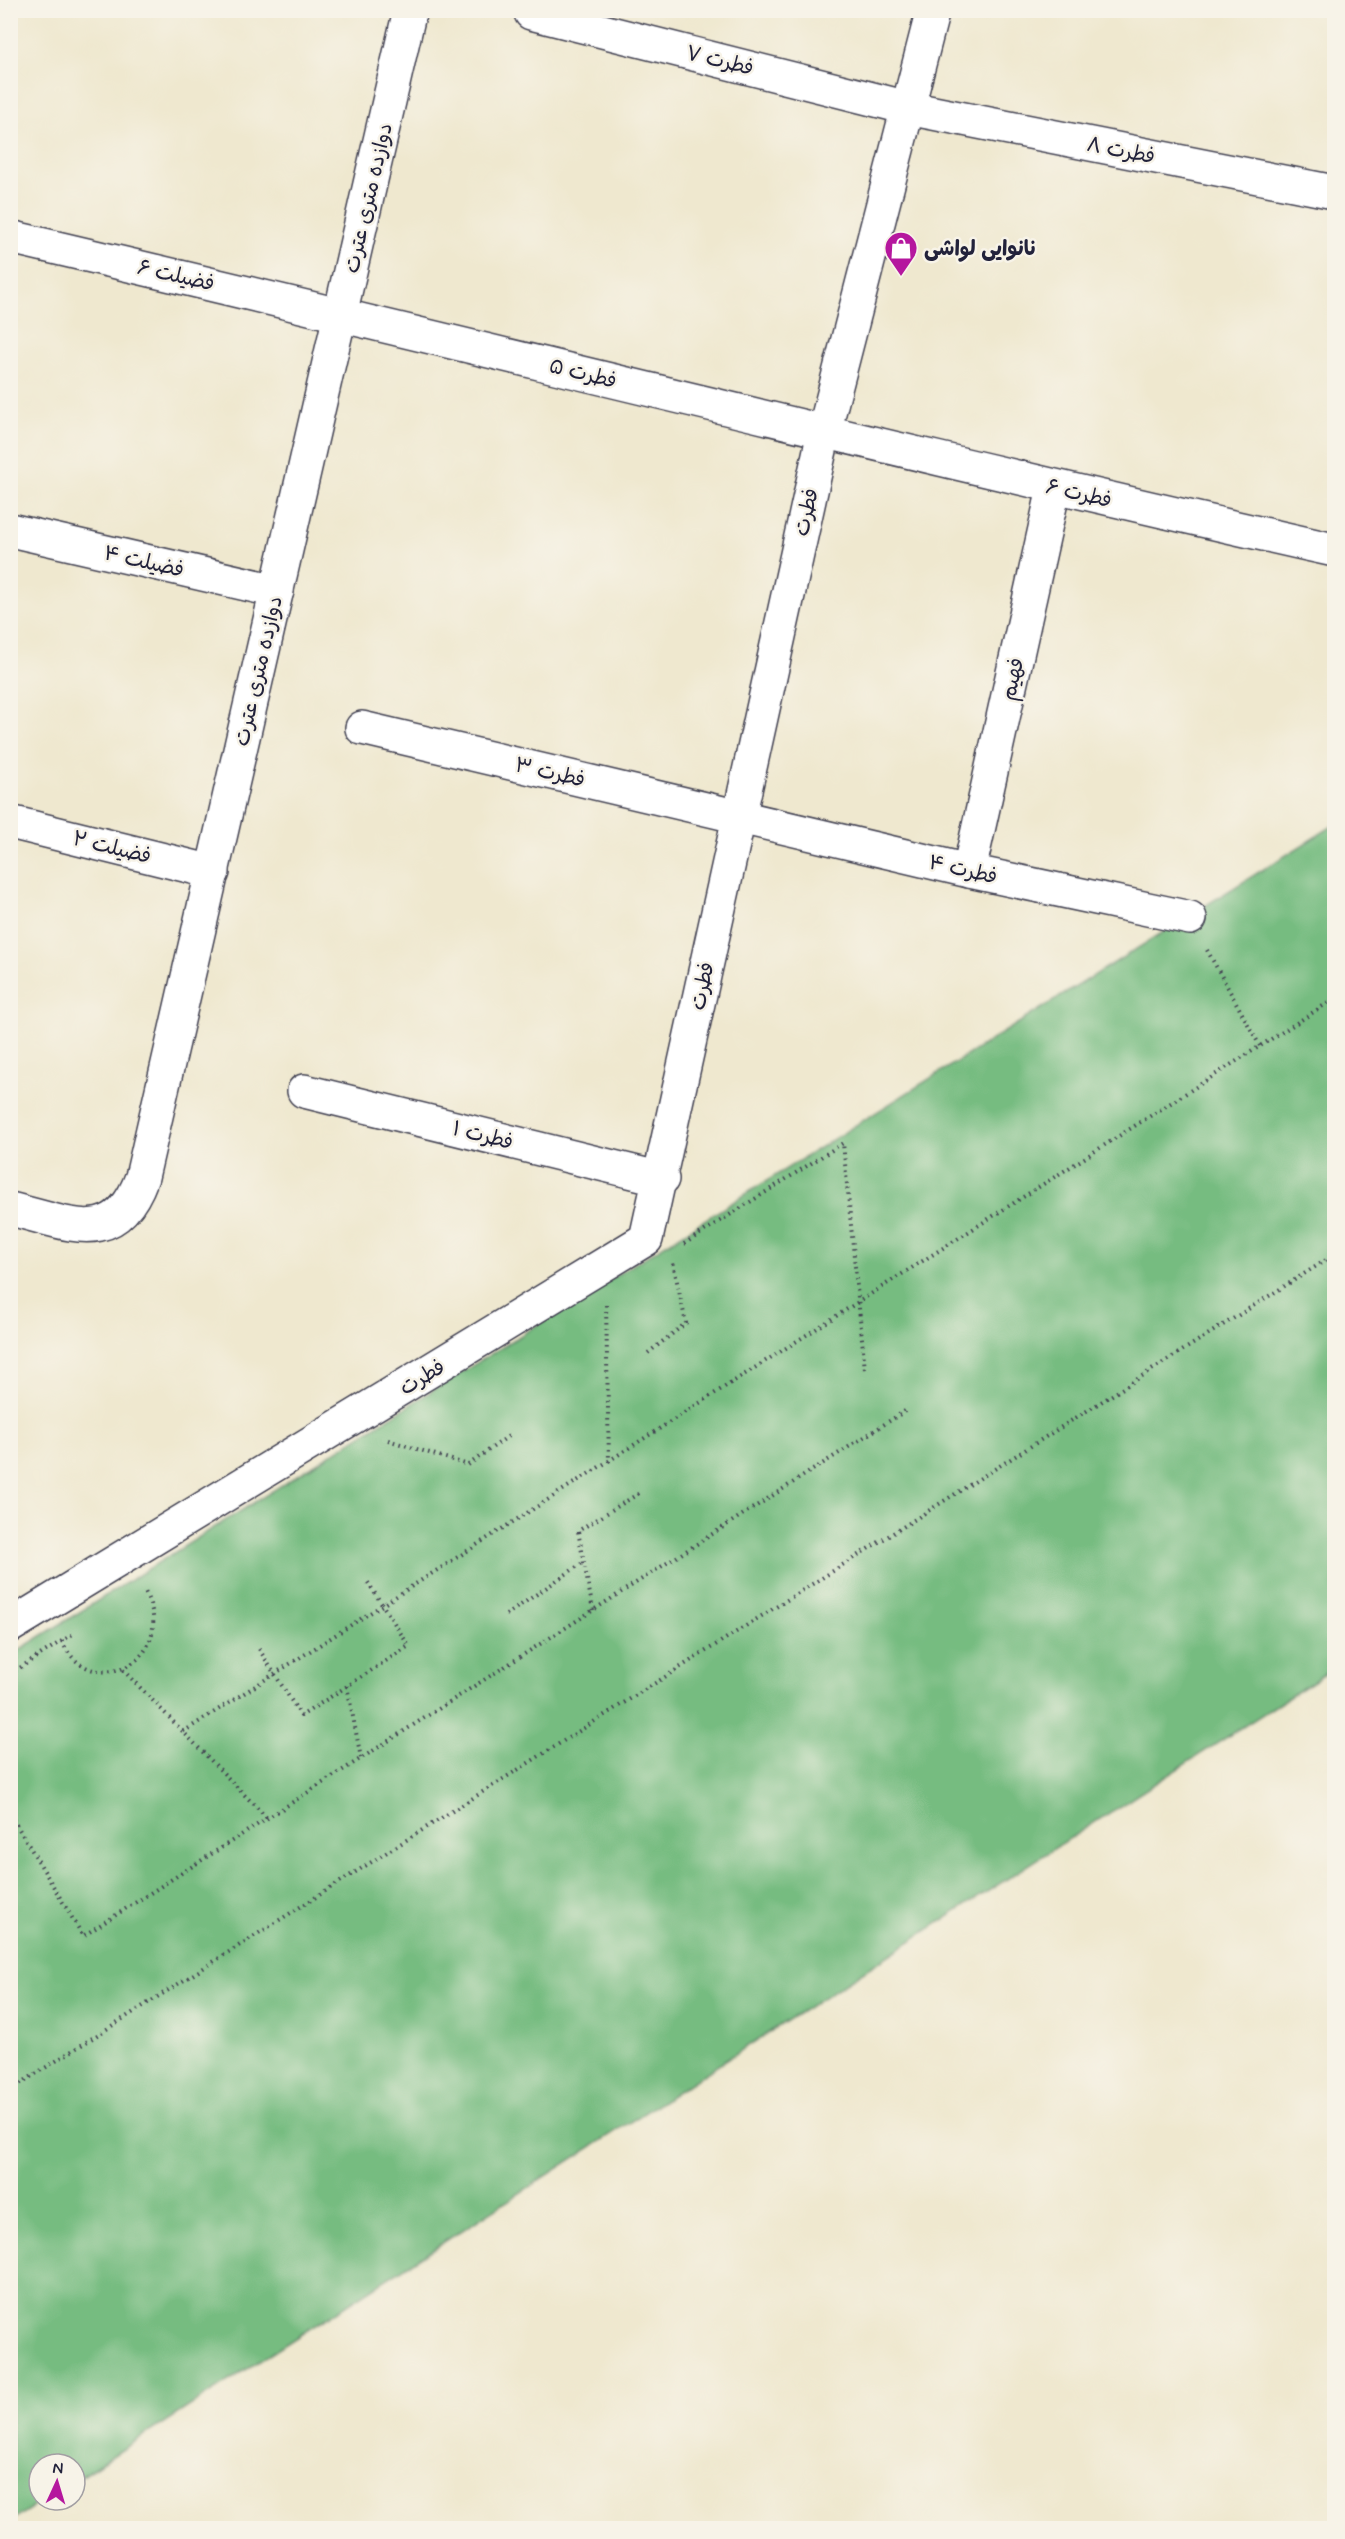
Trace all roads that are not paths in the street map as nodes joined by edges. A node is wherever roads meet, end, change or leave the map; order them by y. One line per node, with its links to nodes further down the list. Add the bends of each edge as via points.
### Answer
1 (410, 10): 7 (street, دوازده متری عترت)
2 (933, 10): 4 (street, فطرت)
3 (531, 13): 4 (street, فطرت ۷)
4 (908, 108): 5 (street, فطرت ۸); 8 (street, فطرت)
5 (1335, 192)
6 (10, 237): 7 (street, فضیلت ۶)
7 (341, 314): 8 (street, فطرت ۵); 12 (street, دوازده متری عترت)
8 (824, 432): 9 (street, فطرت ۶); 14 (street, فطرت)
9 (1054, 488): 11 (street, فطرت ۶); 16 (street, فهیم)
10 (10, 530): 12 (street, فضیلت ۴)
11 (1335, 550)
12 (277, 591): 17 (street, دوازده متری عترت)
13 (362, 728): 14 (street, فطرت ۳)
14 (738, 815): 16 (street, فطرت ۴); 20 (street, فطرت)
15 (10, 822): 17 (street, فضیلت ۲)
16 (969, 871): 18 (street, فطرت ۴)
17 (213, 872): 21 (street, دوازده متری عترت, via 135,1197 122,1215 103,1225 79,1225)
18 (1190, 918)
19 (304, 1091): 20 (street, فطرت ۱)
20 (662, 1179): 22 (street, فطرت, via 646,1239)
21 (10, 1209)
22 (10, 1626)

